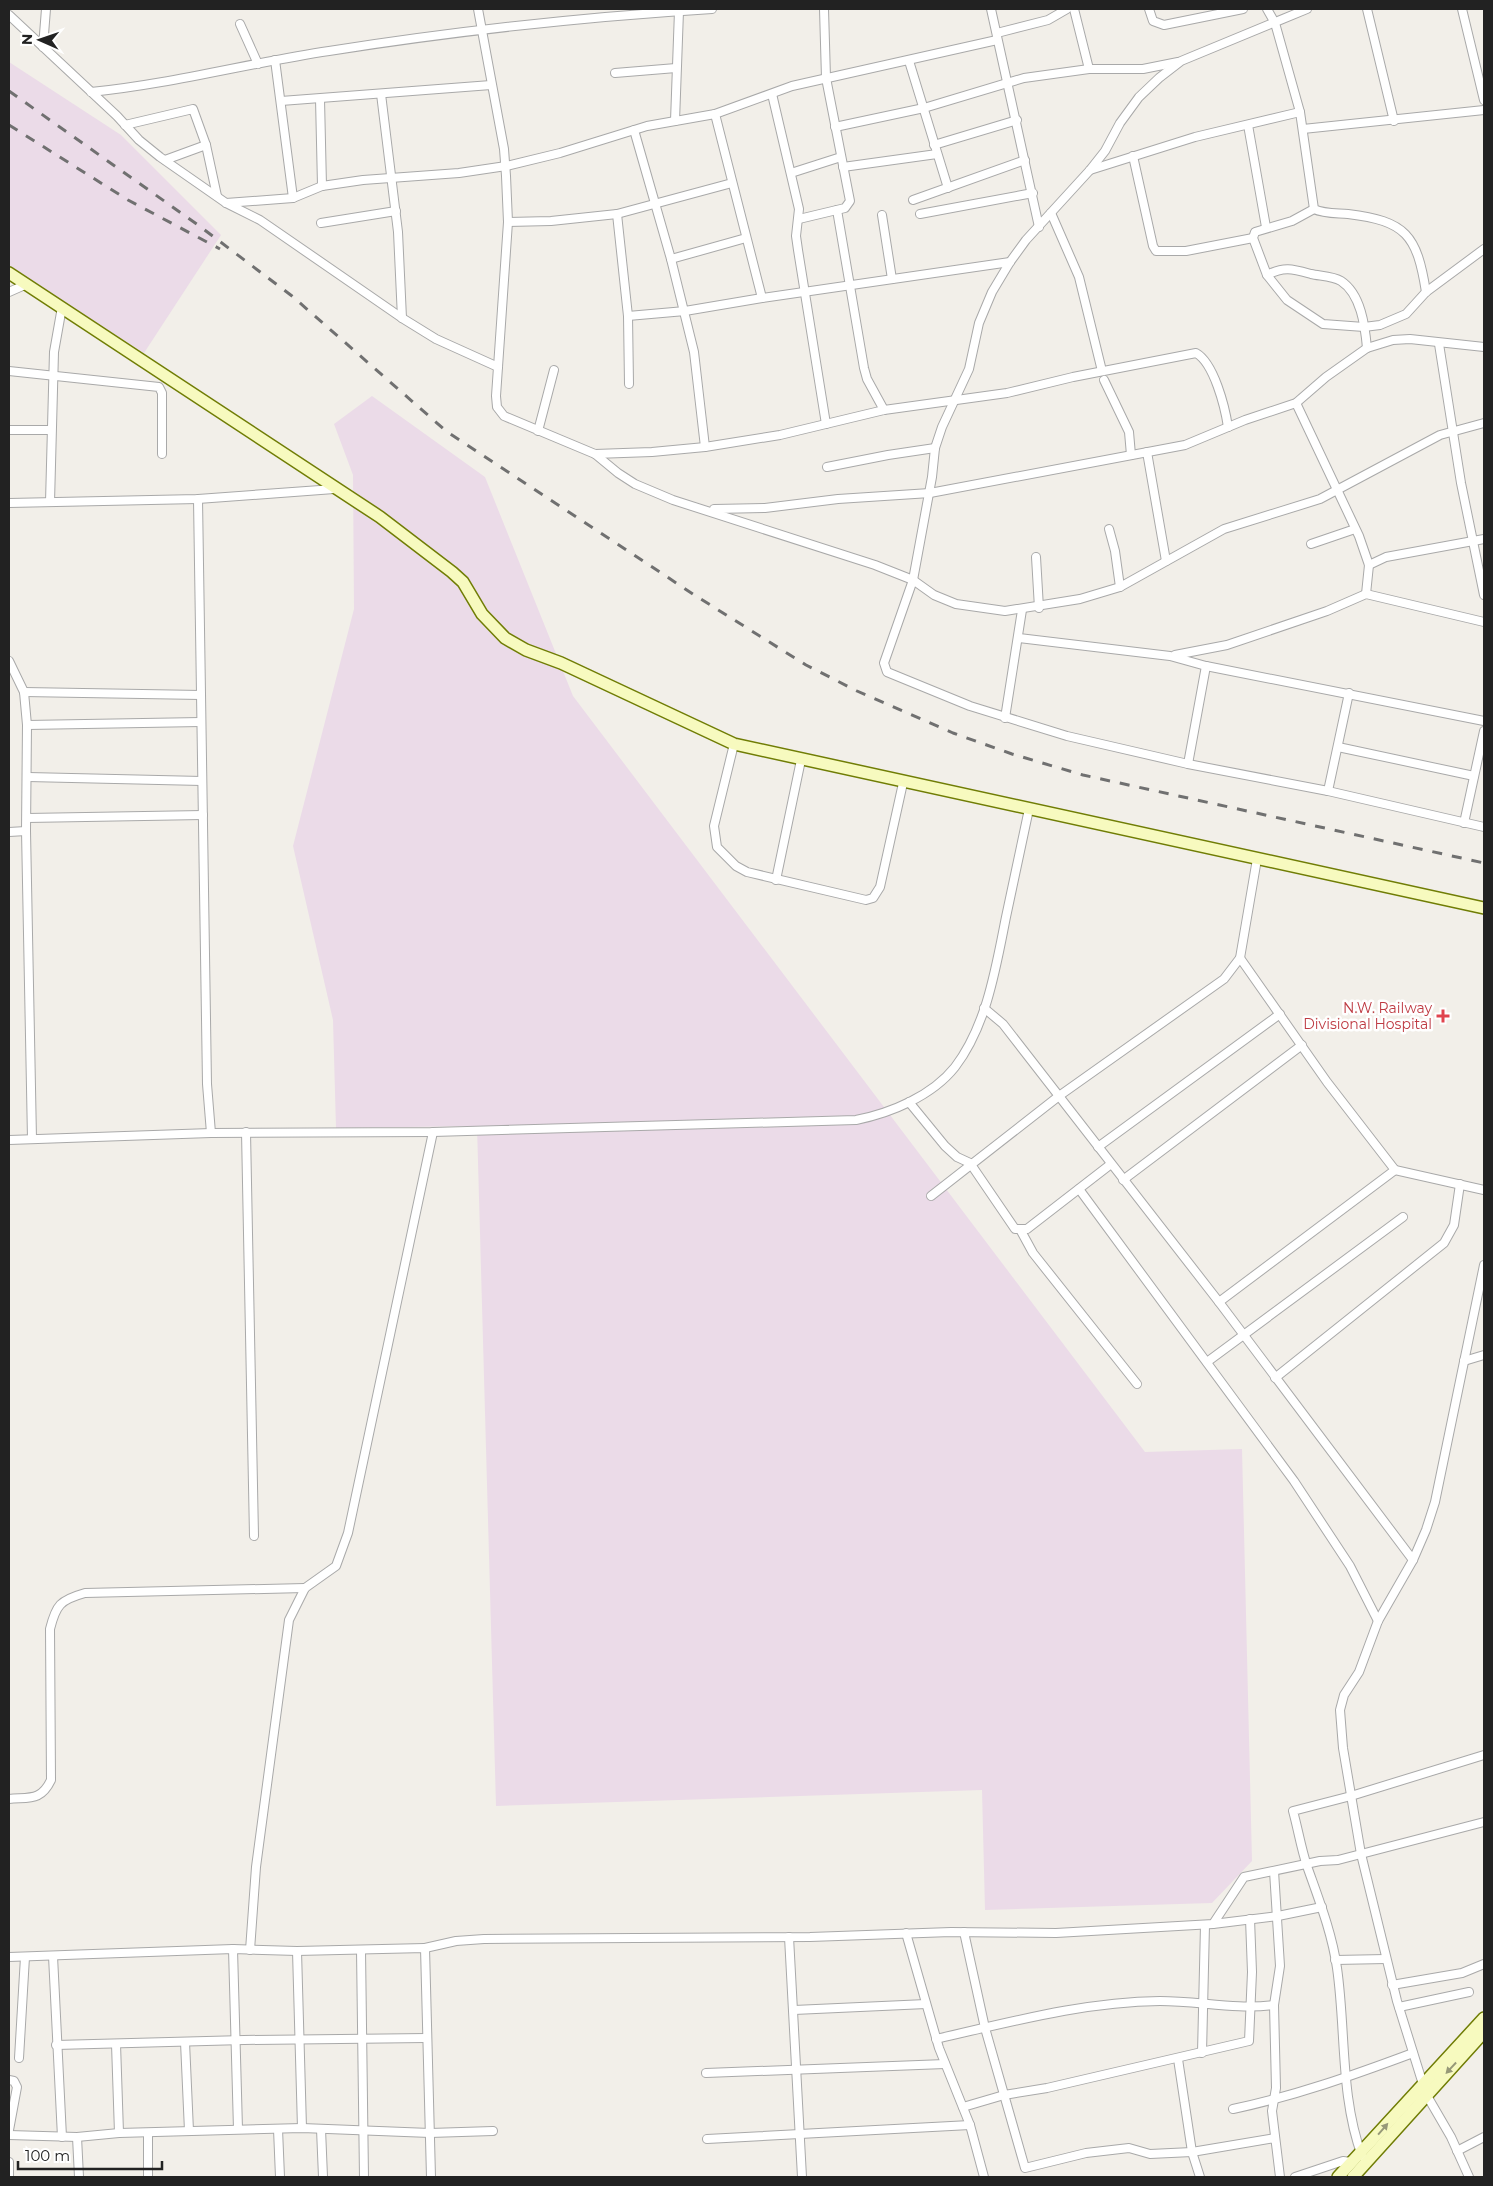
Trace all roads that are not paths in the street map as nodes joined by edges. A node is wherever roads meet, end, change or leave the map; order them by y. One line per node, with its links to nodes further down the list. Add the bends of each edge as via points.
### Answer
1 (46, 9): 22 (street)
2 (478, 9): 20 (street)
3 (712, 9): 15 (street)
4 (824, 9): 30 (street)
5 (991, 9): 21 (street)
6 (1068, 9): 21 (street, via 1048,20)
7 (1074, 9): 28 (street)
8 (1149, 9): 9 (street, via 1152,21 1164,25)
9 (1243, 9)
10 (1267, 9): 18 (street)
11 (1307, 9): 18 (street)
12 (1367, 9): 44 (street)
13 (1462, 9): 37 (street)
14 (671, 10): 15 (street); 16 (street)
15 (679, 11): 27 (street)
16 (624, 12): 20 (street)
17 (9, 14): 22 (street)
18 (1275, 23): 24 (street); 41 (street)
19 (240, 24): 26 (street)
20 (481, 28): 23 (street); 32 (street)
21 (997, 37): 25 (street); 31 (street)
22 (42, 47): 33 (street)
23 (275, 60): 26 (street); 38 (street)
24 (1181, 61): 28 (street, via 1130,70); 60 (street, via 1139,97)
25 (909, 62): 30 (street); 39 (street)
26 (258, 64): 33 (street, via 141,87)
27 (676, 68): 29 (street); 45 (street)
28 (1089, 69): 31 (street)
29 (615, 73)
30 (826, 78): 35 (street); 48 (street)
31 (1007, 82): 39 (street); 43 (street)
32 (492, 85): 34 (street); 58 (street)
33 (91, 92): 46 (street)
34 (381, 94): 36 (street); 62 (street)
35 (772, 94): 42 (street); 61 (street)
36 (320, 99): 38 (street); 64 (street)
37 (1484, 100)
38 (281, 101): 68 (street)
39 (924, 108): 48 (street); 52 (street)
40 (1484, 110): 44 (street)
41 (1300, 112): 47 (street); 49 (street)
42 (714, 114): 45 (street); 63 (street)
43 (1017, 120): 52 (street); 57 (street)
44 (1394, 120): 49 (street)
45 (675, 121): 50 (street)
46 (125, 125): 51 (street, via 193,109); 56 (street, via 138,140)
47 (1248, 125): 54 (street); 83 (street)
48 (835, 127): 55 (street)
49 (1303, 129): 72 (street)
50 (634, 130): 58 (street); 70 (street)
51 (206, 144): 56 (street); 67 (street)
52 (934, 145): 53 (street)
53 (937, 154): 59 (street); 65 (street)
54 (1133, 156): 60 (street); 85 (street, via 1156,251 1186,251)
55 (841, 157): 59 (street); 61 (street)
56 (165, 160): 67 (street)
57 (1025, 160): 65 (street); 66 (street)
58 (506, 166): 62 (street); 81 (street)
59 (843, 167): 73 (street, via 850,201 845,208)
60 (1090, 170): 75 (street)
61 (791, 173): 79 (street)
62 (391, 178): 64 (street); 74 (street)
63 (732, 184): 70 (street); 84 (street)
64 (322, 186): 68 (street)
65 (948, 188): 69 (street)
66 (1033, 193): 77 (street); 82 (street)
67 (217, 196): 71 (street)
68 (293, 198): 71 (street)
69 (913, 200)
70 (655, 202): 76 (street); 87 (street)
71 (226, 203): 101 (street, via 260,220)
72 (1314, 209): 83 (street, via 1292,221); 96 (street, via 1373,217 1406,232 1418,256)
73 (837, 210): 79 (street); 93 (street)
74 (396, 211): 80 (street); 101 (street)
75 (1051, 213): 82 (street); 110 (street, via 1079,277)
76 (617, 214): 81 (street); 100 (street)
77 (920, 214)
78 (882, 215): 91 (street)
79 (799, 219): 95 (street, via 796,236)
80 (321, 222)
81 (508, 222): 106 (street)
82 (1039, 227): 88 (street)
83 (1266, 227): 85 (street, via 1255,232)
84 (746, 238): 87 (street); 97 (street)
85 (1252, 238): 90 (street)
86 (1484, 249): 96 (street)
87 (671, 259): 99 (street)
88 (1010, 262): 91 (street); 112 (street, via 979,323 969,369)
89 (9, 272): 92 (street)
90 (1267, 275): 102 (street, via 1287,300 1323,324); 102 (street, via 1293,268 1340,280 1355,298)
91 (892, 279): 93 (street)
92 (27, 284): 94 (street); 98 (street)
93 (849, 285): 95 (street); 114 (street, via 864,368)
94 (9, 292)
95 (805, 292): 97 (street); 116 (street)
96 (1426, 292): 102 (street, via 1406,314 1380,325)
97 (762, 298): 99 (street)
98 (62, 307): 109 (street); 129 (street)
99 (685, 311): 100 (street); 122 (street, via 694,352)
100 (628, 316): 111 (street)
101 (402, 318): 106 (street, via 436,339)
102 (1364, 327): 105 (street)
103 (1439, 344): 104 (street); 105 (street, via 1425,339 1393,340); 121 (street)
104 (1484, 347)
105 (1367, 348): 113 (street, via 1326,377)
106 (498, 367): 120 (street, via 497,407 504,416)
107 (9, 370): 109 (street)
108 (554, 370): 120 (street)
109 (53, 376): 119 (street); 125 (street, via 159,387 162,393)
110 (1103, 376): 112 (street); 117 (street, via 1196,353 1213,376); 127 (street, via 1129,432)
111 (629, 384)
112 (955, 401): 114 (street); 123 (street)
113 (1296, 404): 117 (street); 130 (street)
114 (884, 410): 116 (street)
115 (1484, 423): 121 (street)
116 (826, 424): 122 (street)
117 (1228, 427): 124 (street, via 1200,440)
118 (9, 430): 119 (street)
119 (51, 430): 134 (street)
120 (538, 430): 126 (street)
121 (1451, 431): 130 (street); 139 (street)
122 (705, 447): 126 (street)
123 (935, 448): 128 (street); 131 (street)
124 (1147, 452): 127 (street); 142 (street)
125 (162, 454)
126 (595, 454): 135 (street, via 635,484)
127 (1131, 455): 131 (street)
128 (827, 467)
129 (334, 489): 132 (street); 163 (street, via 380,518 452,572 463,582 482,614 505,638)
130 (1337, 490): 137 (street); 142 (street, via 1320,499 1224,528)
131 (930, 493): 135 (street); 144 (street)
132 (198, 499): 134 (street); 157 (street)
133 (9, 502): 134 (street)
134 (50, 502)
135 (706, 510): 144 (street)
136 (1109, 529): 145 (street)
137 (1355, 529): 140 (street); 143 (street)
138 (1484, 539): 139 (street)
139 (1473, 542): 143 (street, via 1386,557); 147 (street)
140 (1311, 544)
141 (1036, 557): 148 (street)
142 (1166, 561): 145 (street)
143 (1369, 565): 146 (street)
144 (913, 580): 149 (street, via 934,595 956,604 987,610); 158 (street, via 886,654 886,672)
145 (1120, 587): 148 (street)
146 (1366, 594): 150 (street); 152 (street, via 1327,611 1227,645)
147 (1484, 595)
148 (1039, 608): 149 (street)
149 (1022, 610): 151 (street)
150 (1484, 622)
151 (1019, 638): 152 (street); 158 (street)
152 (1170, 656): 154 (street)
153 (9, 661): 155 (street)
154 (1206, 666): 156 (street); 166 (street)
155 (24, 692): 157 (street); 161 (street)
156 (1349, 694): 159 (street); 164 (street)
157 (201, 695): 160 (street)
158 (1005, 718): 166 (street)
159 (1484, 721)
160 (201, 722): 161 (street); 169 (street)
161 (27, 725): 168 (street)
162 (1484, 731): 167 (street)
163 (734, 744): 165 (street); 180 (street, via 714,826 717,847 736,866)
164 (1338, 747): 167 (street); 171 (street)
165 (800, 760): 170 (street); 180 (street)
166 (1188, 764): 171 (street)
167 (1474, 776): 175 (street)
168 (28, 778): 169 (street); 174 (street)
169 (202, 781): 173 (street)
170 (903, 783): 172 (street); 180 (street, via 880,887 873,898 866,900)
171 (1328, 791): 175 (street)
172 (1028, 809): 179 (street); 183 (street, via 998,958)
173 (202, 815): 174 (street); 190 (street, via 207,1084)
174 (27, 818): 177 (street)
175 (1464, 823): 176 (street)
176 (1484, 828)
177 (26, 831): 178 (street); 191 (street)
178 (9, 832)
179 (1257, 859): 181 (street); 182 (street)
180 (776, 880)
181 (1484, 908)
182 (1240, 958): 184 (street); 186 (street, via 1211,990)
183 (984, 1008): 186 (street, via 1003,1024); 187 (street, via 954,1068)
184 (1280, 1014): 185 (street); 193 (street)
185 (1302, 1045): 196 (street); 197 (street)
186 (1059, 1096): 193 (street); 194 (street)
187 (909, 1102): 189 (street, via 876,1116 856,1120); 194 (street, via 945,1146)
188 (246, 1132): 189 (street); 190 (street); 212 (street)
189 (433, 1132): 214 (street, via 348,1533 336,1566)
190 (211, 1133): 191 (street)
191 (32, 1139): 192 (street)
192 (9, 1140)
193 (1098, 1147): 195 (street)
194 (970, 1163): 201 (street); 203 (street, via 1015,1229)
195 (1111, 1164): 197 (street); 199 (street)
196 (1395, 1170): 198 (street); 205 (street)
197 (1124, 1180): 205 (street)
198 (1460, 1184): 200 (street); 210 (street, via 1454,1225 1444,1243)
199 (1079, 1189): 203 (street); 208 (street)
200 (1484, 1190)
201 (931, 1196)
202 (1403, 1217): 206 (street)
203 (1021, 1231): 211 (street, via 1032,1253)
204 (1484, 1264): 209 (street)
205 (1219, 1302): 206 (street)
206 (1244, 1335): 208 (street); 210 (street)
207 (1484, 1355): 209 (street)
208 (1207, 1362): 215 (street, via 1294,1481 1350,1566)
209 (1464, 1362): 213 (street, via 1435,1502)
210 (1275, 1378): 213 (street)
211 (1137, 1384)
212 (254, 1536)
213 (1412, 1560): 215 (street)
214 (305, 1588): 218 (street, via 85,1593 66,1598 55,1610 50,1629 52,1780 45,1792 35,1797); 232 (street, via 287,1629 256,1867)
215 (1378, 1621): 217 (street, via 1359,1672 1344,1695 1340,1710)
216 (1484, 1755): 217 (street)
217 (1350, 1796): 220 (street); 221 (street, via 1293,1811)
218 (9, 1799)
219 (1484, 1825): 220 (street)
220 (1362, 1854): 221 (street); 238 (street)
221 (1306, 1864): 222 (street); 223 (street)
222 (1274, 1870): 224 (street); 226 (street, via 1244,1877)
223 (1322, 1908): 224 (street); 239 (street)
224 (1278, 1916): 225 (street); 245 (street, via 1280,1966)
225 (1250, 1919): 226 (street); 247 (street)
226 (1209, 1924): 227 (street, via 1056,1933); 244 (street)
227 (964, 1932): 228 (street); 250 (street)
228 (906, 1933): 229 (street); 243 (street)
229 (789, 1937): 230 (street, via 484,1938 456,1940); 248 (street)
230 (425, 1948): 233 (street); 253 (street)
231 (233, 1949): 232 (street); 236 (street); 256 (street)
232 (250, 1950): 234 (street)
233 (361, 1950): 234 (street); 252 (street)
234 (297, 1951): 254 (street)
235 (9, 1956): 237 (street)
236 (53, 1956): 237 (street); 259 (street)
237 (25, 1957): 262 (street)
238 (1386, 1959): 239 (street); 241 (street)
239 (1335, 1960): 267 (street)
240 (1484, 1964): 241 (street, via 1462,1973)
241 (1392, 1985): 246 (street)
242 (1468, 1992): 246 (street)
243 (926, 2004): 248 (street); 255 (street)
244 (1204, 2004): 247 (street); 250 (street, via 1162,2001 1086,2006); 260 (street)
245 (1274, 2005): 247 (street); 272 (street)
246 (1398, 2007): 261 (street)
247 (1251, 2008): 260 (street, via 1250,2041)
248 (794, 2010): 265 (street)
249 (1484, 2018): 269 (street)
250 (985, 2028): 255 (street); 271 (street)
251 (1484, 2032): 270 (street, one-way to 270)
252 (362, 2038): 253 (street); 254 (street); 281 (street)
253 (427, 2038): 286 (street)
254 (300, 2039): 256 (street); 276 (street)
255 (936, 2039): 264 (street)
256 (237, 2040): 257 (street); 277 (street)
257 (185, 2042): 258 (street); 282 (street)
258 (116, 2044): 259 (street); 284 (street)
259 (56, 2045): 289 (street)
260 (1202, 2053): 263 (street)
261 (1413, 2053): 267 (street); 269 (street)
262 (19, 2058)
263 (1178, 2059): 271 (street); 295 (street)
264 (945, 2064): 265 (street); 273 (street)
265 (797, 2071): 266 (street); 287 (street)
266 (706, 2073)
267 (1346, 2078): 272 (street); 296 (street)
268 (9, 2080): 280 (street, via 14,2081 17,2087)
269 (1422, 2082): 270 (street); 296 (street, one-way to 269)
270 (1426, 2094): 294 (street); 296 (street)
271 (1004, 2095): 273 (street); 295 (street, via 1025,2168 1086,2153 1129,2148 1150,2154)
272 (1274, 2100): 274 (street); 292 (street)
273 (963, 2107): 275 (street)
274 (1233, 2109)
275 (970, 2125): 287 (street); 306 (street)
276 (302, 2128): 278 (street); 279 (street)
277 (238, 2129): 278 (street); 282 (street)
278 (278, 2129): 301 (street)
279 (321, 2129): 281 (street); 302 (street)
280 (9, 2130)
281 (364, 2130): 286 (street); 303 (street)
282 (189, 2131): 285 (street)
283 (493, 2131): 286 (street)
284 (119, 2133): 285 (street); 290 (street)
285 (148, 2133): 300 (street)
286 (430, 2133): 304 (street)
287 (801, 2134): 293 (street); 305 (street)
288 (9, 2135): 289 (street)
289 (62, 2137): 290 (street)
290 (77, 2137): 299 (street)
291 (1484, 2137): 294 (street)
292 (1275, 2138): 295 (street); 308 (street)
293 (707, 2139)
294 (1457, 2151): 312 (street)
295 (1192, 2152): 307 (street)
296 (1359, 2160): 309 (street, via 1343,2161); 310 (street); 311 (street)
297 (9, 2162): 298 (street)
298 (9, 2177)
299 (78, 2177)
300 (148, 2177)
301 (280, 2177)
302 (323, 2177)
303 (364, 2177)
304 (431, 2177)
305 (802, 2177)
306 (984, 2177)
307 (1200, 2177)
308 (1280, 2177)
309 (1294, 2177)
310 (1338, 2177)
311 (1353, 2177)
312 (1470, 2177)

